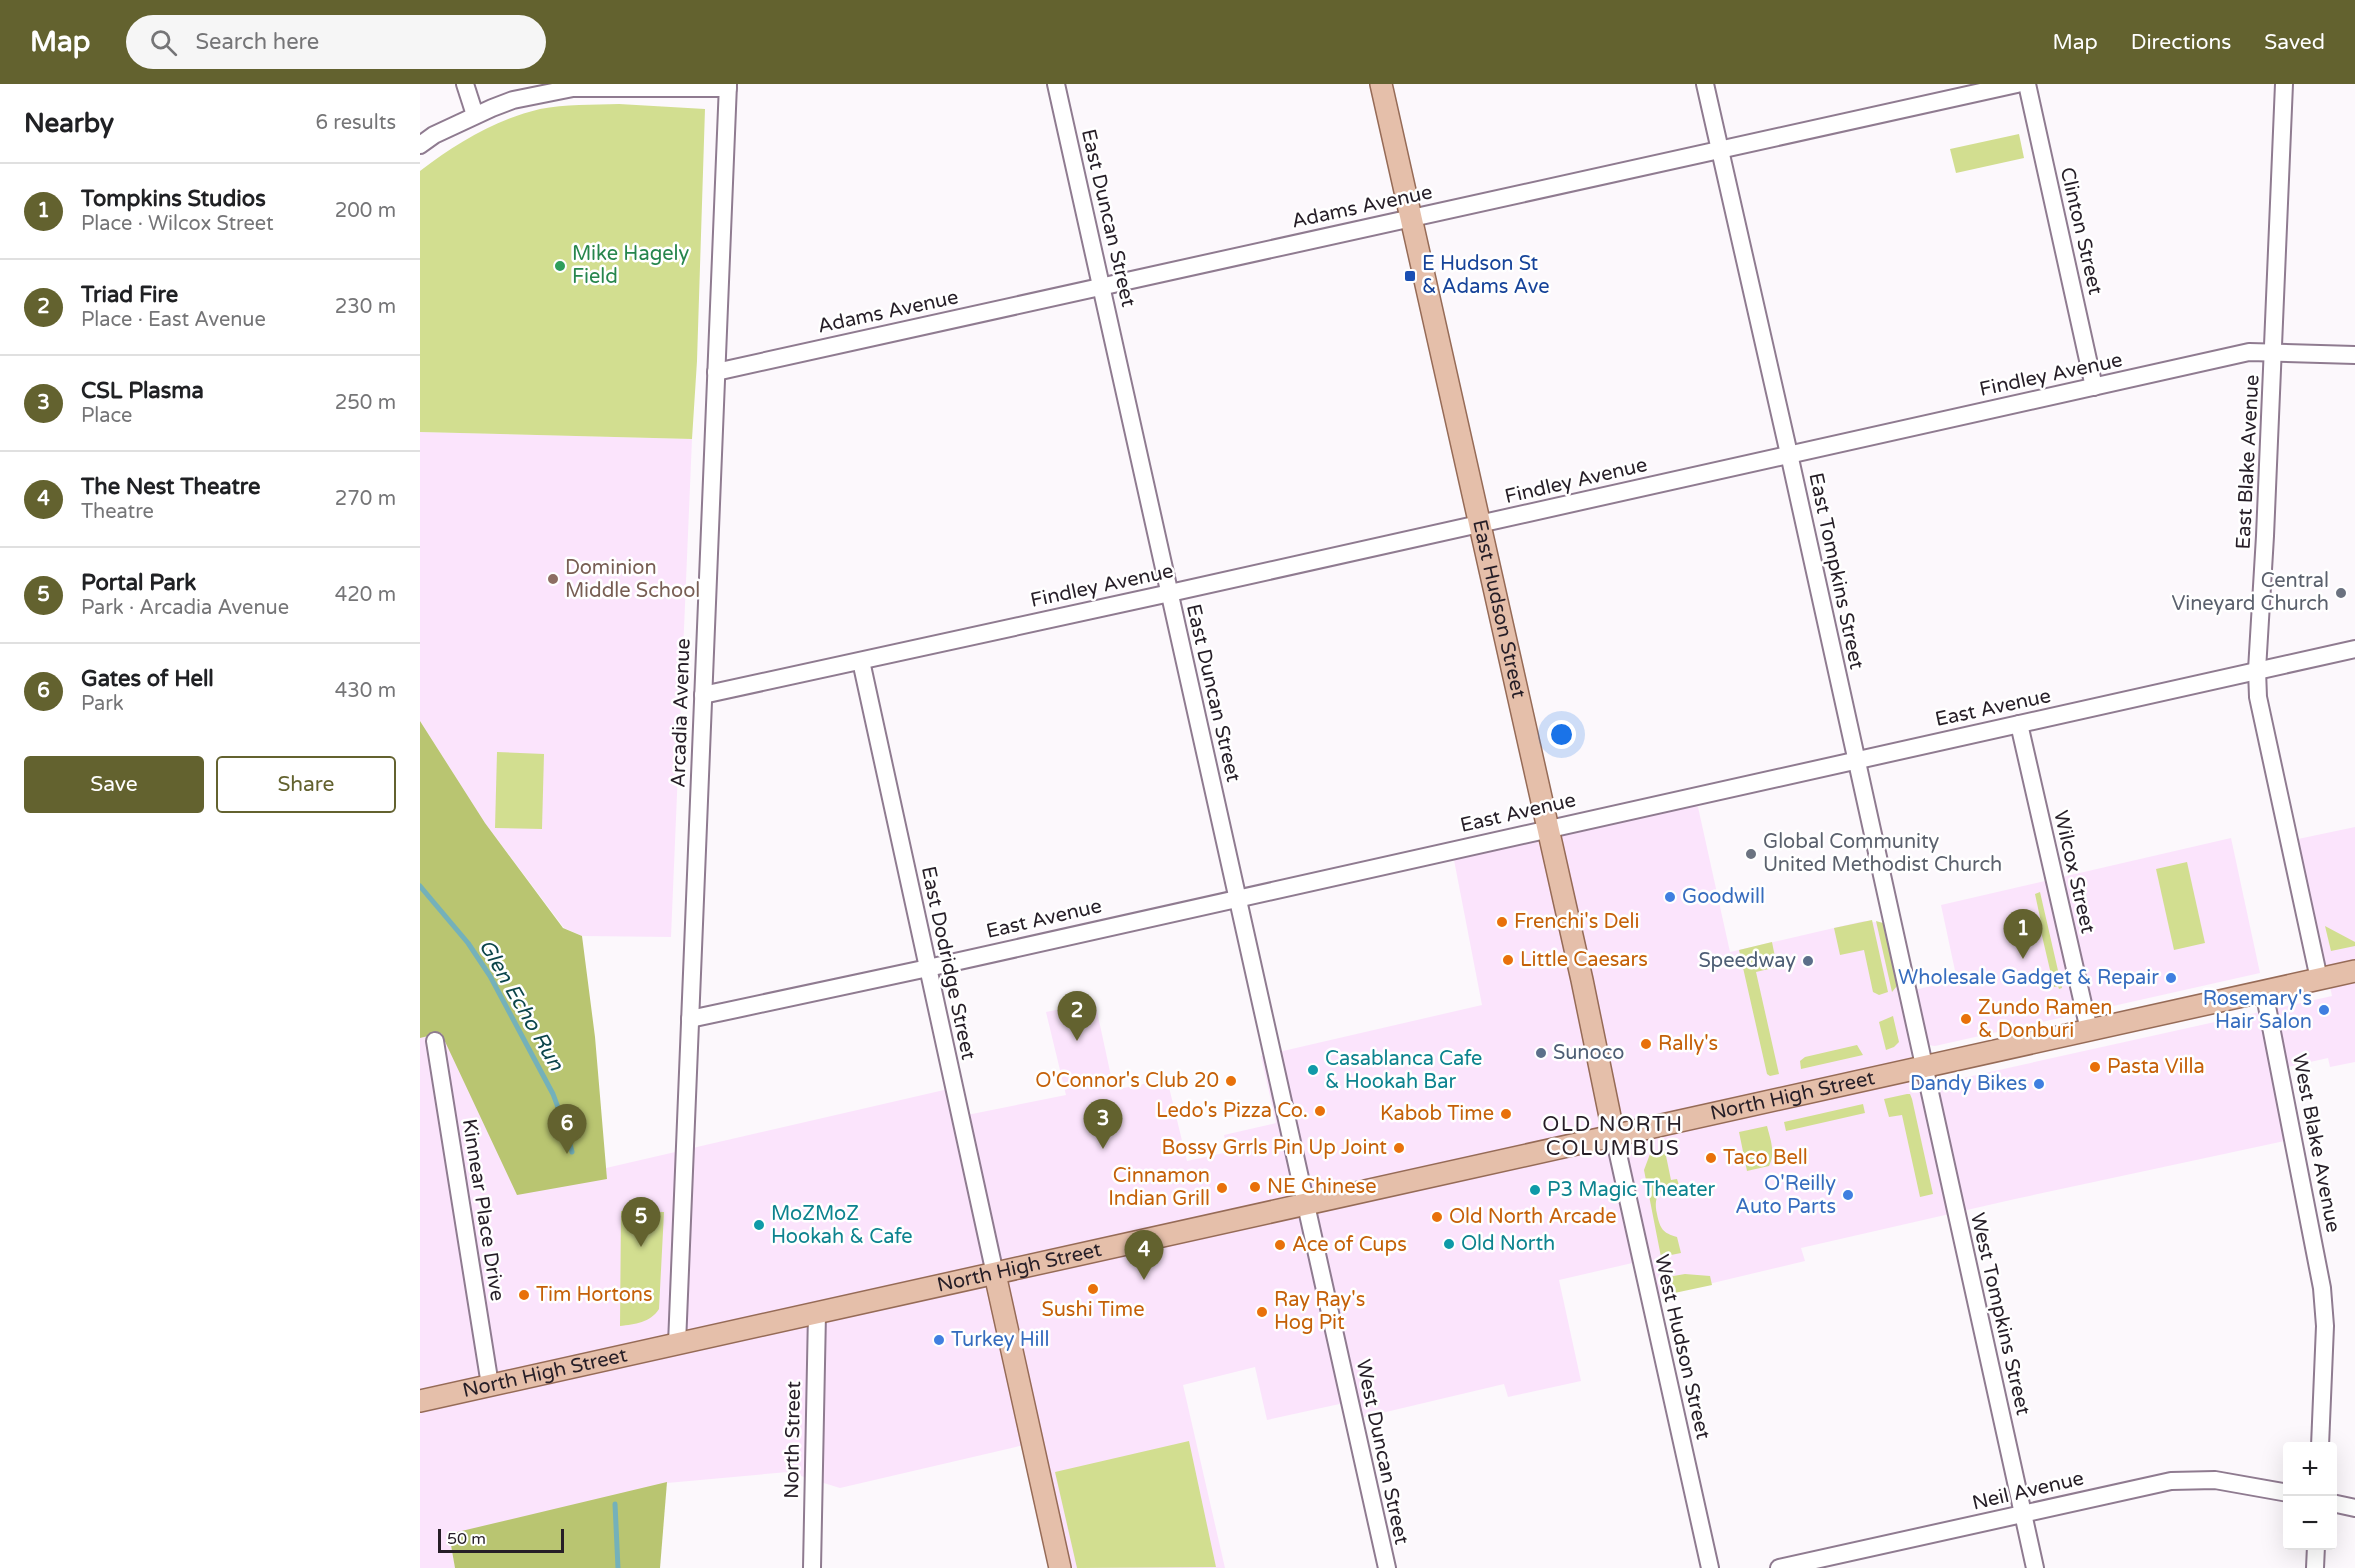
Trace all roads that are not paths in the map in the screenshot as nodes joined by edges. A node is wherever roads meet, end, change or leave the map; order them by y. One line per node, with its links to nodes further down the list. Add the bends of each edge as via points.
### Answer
1 (465, 84): 9 (street)
2 (1056, 84): 13 (street, East Duncan Street)
3 (1381, 84): 12 (main road, East Hudson Street)
4 (1705, 84): 11 (street, East Tompkins Street)
5 (2018, 84): 11 (street, Adams Avenue)
6 (2027, 84): 17 (street, Clinton Street)
7 (2284, 84): 14 (street, East Blake Avenue)
8 (728, 86): 9 (street, via 573,88 513,100); 16 (street, Arcadia Avenue)
9 (475, 115): 10 (street)
10 (420, 146)
11 (1720, 150): 12 (street, Adams Avenue); 18 (street, East Tompkins Street)
12 (1411, 218): 13 (street, Adams Avenue); 19 (main road, East Hudson Street)
13 (1101, 287): 16 (street, Adams Avenue); 20 (street, East Duncan Street)
14 (2274, 352): 15 (street, Findley Avenue); 17 (street, Findley Avenue, via 2249,352); 23 (street, East Blake Avenue)
15 (2355, 355)
16 (716, 372): 24 (street, Arcadia Avenue)
17 (2094, 387): 18 (street, Findley Avenue)
18 (1789, 454): 19 (street, Findley Avenue); 26 (street, East Tompkins Street)
19 (1480, 524): 20 (street, Findley Avenue); 27 (main road, East Hudson Street)
20 (1170, 594): 22 (street, Findley Avenue); 28 (street, East Duncan Street)
21 (2355, 649): 23 (street, East Avenue)
22 (861, 661): 24 (street, Findley Avenue); 29 (street, East Dodridge Street)
23 (2257, 670): 25 (street, East Avenue); 31 (street, East Blake Avenue, via 2258,697)
24 (703, 695): 33 (street, Arcadia Avenue)
25 (2019, 724): 26 (street, East Avenue); 34 (street, Wilcox Street)
26 (1857, 759): 27 (street, East Avenue); 36 (street, East Tompkins Street)
27 (1548, 828): 28 (street, East Avenue); 37 (main road, East Hudson Street)
28 (1238, 898): 29 (street, East Avenue); 38 (street, East Duncan Street)
29 (928, 968): 33 (street, East Avenue); 39 (street, East Dodridge Street)
30 (2355, 971): 31 (main road, North High Street)
31 (2319, 979): 32 (main road, North High Street)
32 (2264, 991): 34 (main road, North High Street); 44 (street, West Blake Avenue, via 2324,1297)
33 (690, 1018): 41 (street, Arcadia Avenue)
34 (2089, 1030): 36 (main road, North High Street)
35 (435, 1041): 42 (street, Kinnear Place Drive)
36 (1924, 1068): 37 (main road, North High Street); 48 (street, West Tompkins Street)
37 (1614, 1136): 38 (main road, North High Street); 53 (street, West Hudson Street)
38 (1306, 1205): 39 (main road, North High Street); 52 (street, West Duncan Street)
39 (995, 1274): 40 (main road, North High Street); 51 (main road)
40 (817, 1313): 41 (main road, North High Street); 50 (street, North Street)
41 (676, 1344): 42 (main road, North High Street)
42 (490, 1385): 43 (main road, North High Street)
43 (420, 1401)
44 (2320, 1442)
45 (2283, 1492): 48 (street, Neil Avenue, via 2215,1480 2181,1480)
46 (2337, 1504): 47 (street)
47 (2355, 1509)
48 (2023, 1514): 54 (street, Neil Avenue); 55 (street, West Tompkins Street)
49 (2316, 1550): 56 (street)
50 (812, 1568)
51 (1060, 1568)
52 (1387, 1568)
53 (1710, 1568)
54 (1779, 1568)
55 (2035, 1568)
56 (2315, 1568)

